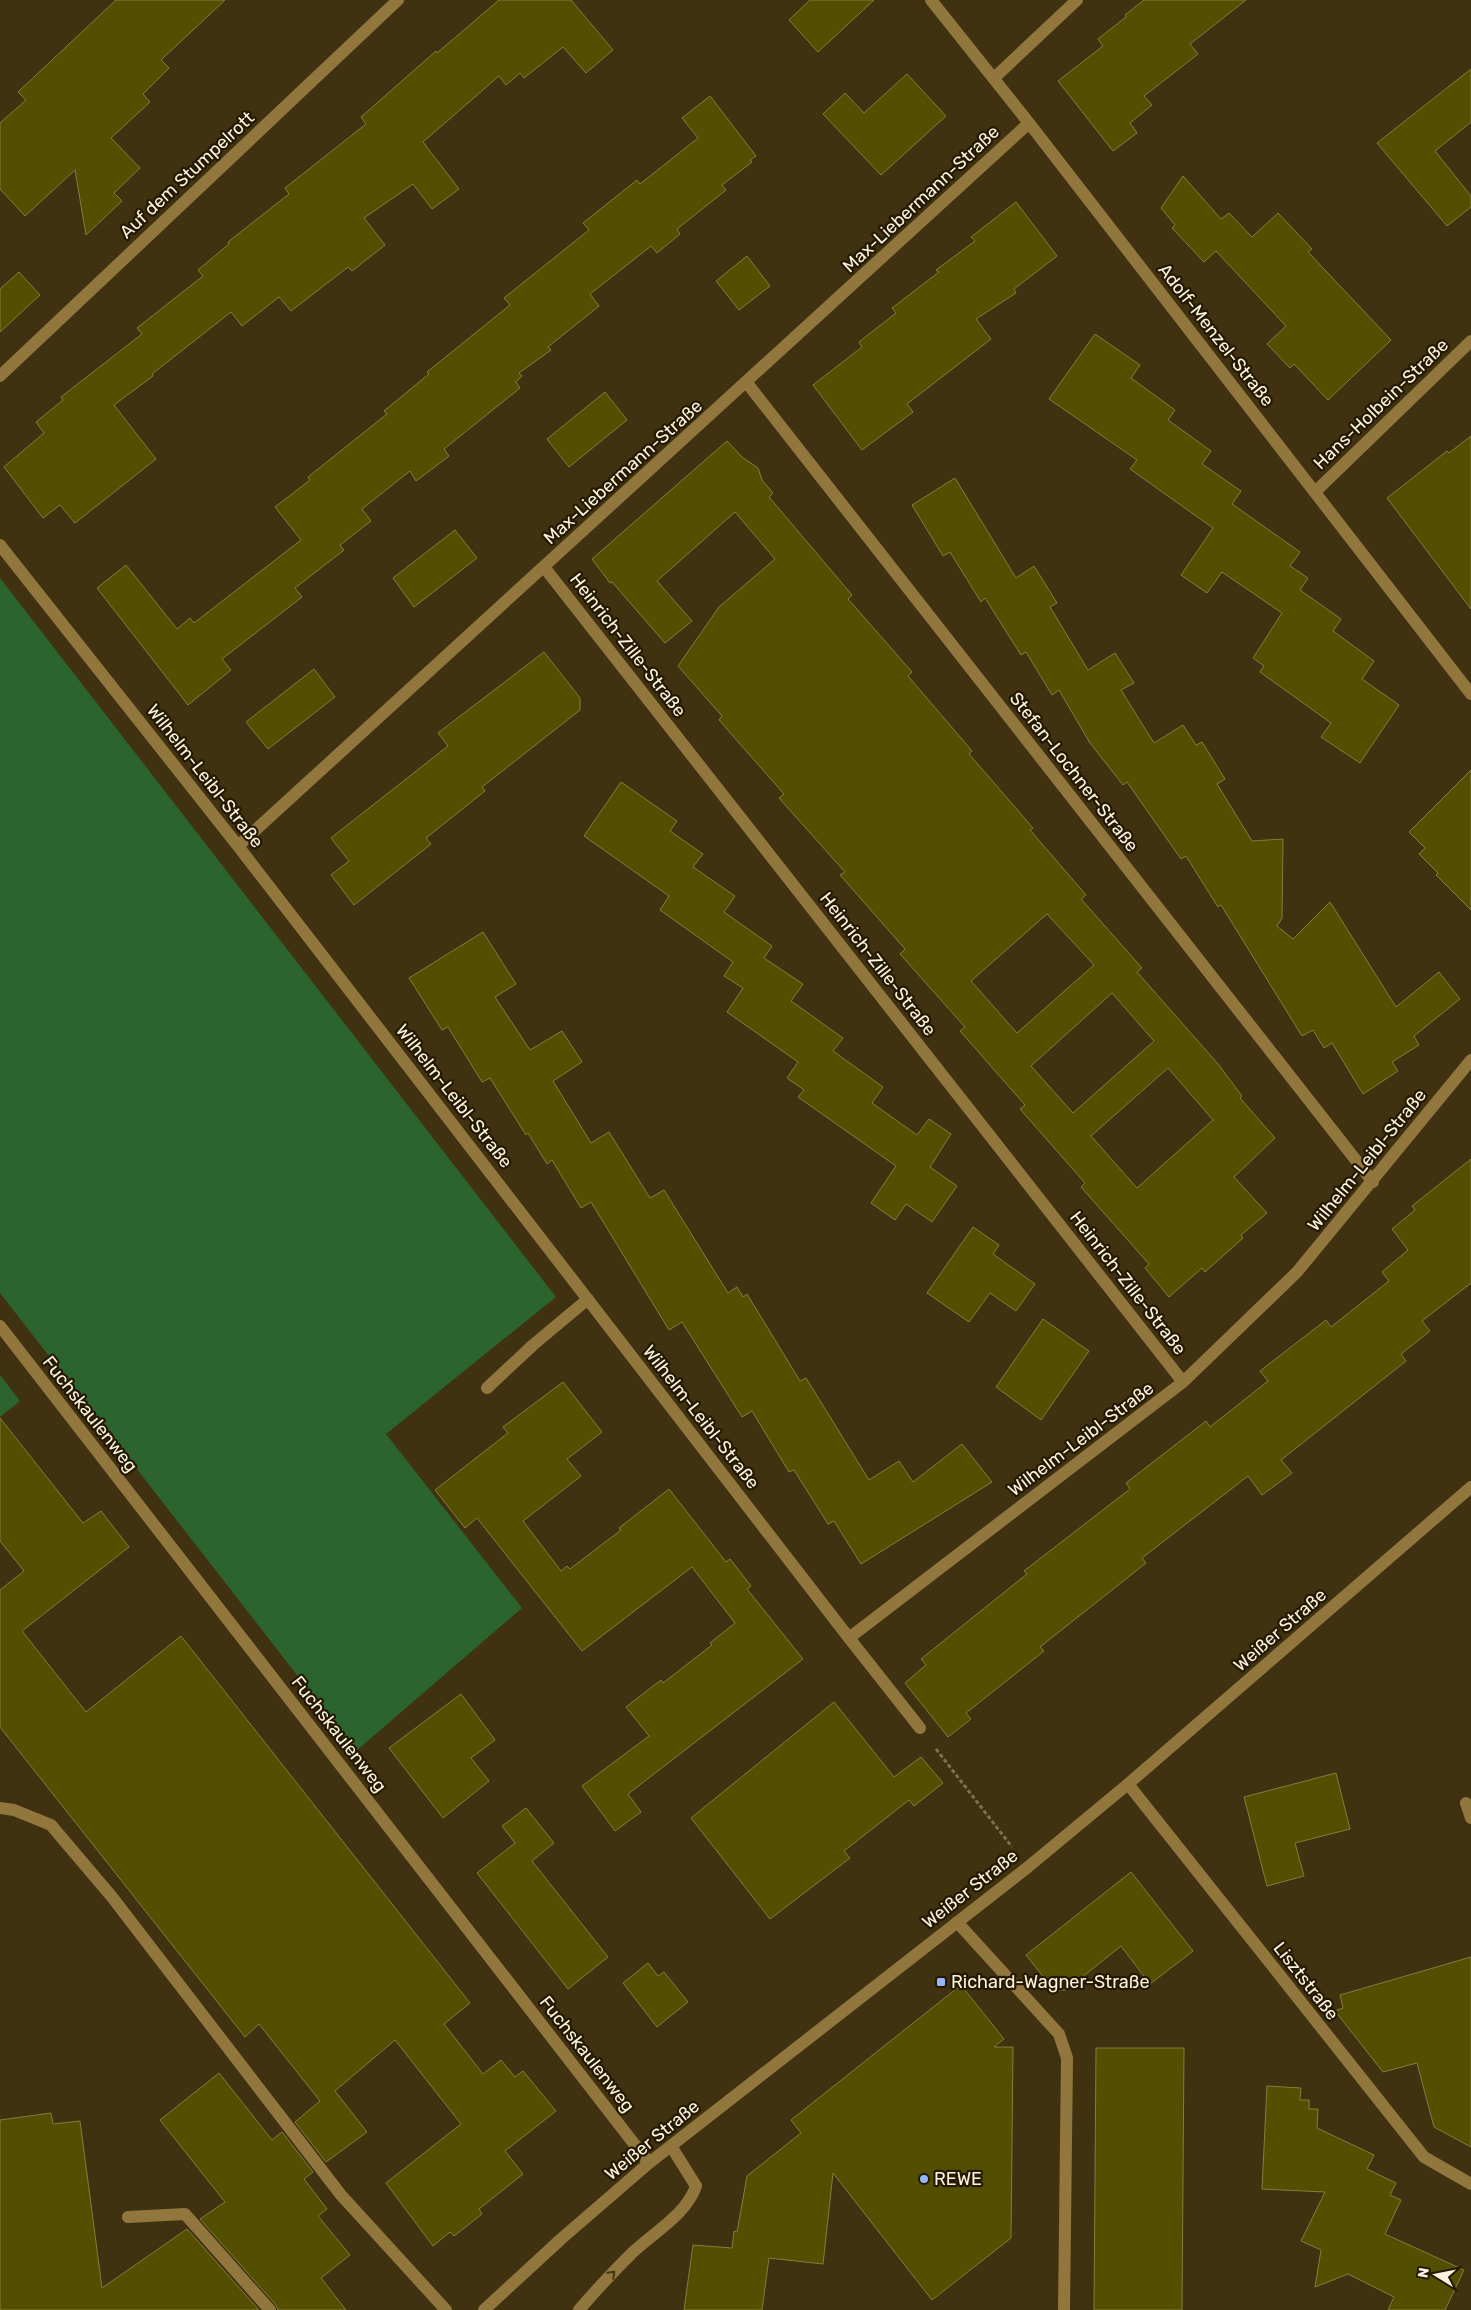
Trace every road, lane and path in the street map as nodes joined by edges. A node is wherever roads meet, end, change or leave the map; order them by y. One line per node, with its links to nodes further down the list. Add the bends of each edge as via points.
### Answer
1 (398, 0): 7 (street, Auf dem Stumpelrott)
2 (931, 0): 4 (street, Adolf-Menzel-Straße)
3 (1077, 0): 4 (street)
4 (994, 78): 5 (street, Adolf-Menzel-Straße)
5 (1029, 123): 8 (street, Max-Liebermann-Straße); 9 (street, Adolf-Menzel-Straße)
6 (1471, 341): 9 (street, Hans-Holbein-Straße)
7 (0, 376)
8 (747, 383): 11 (street, Max-Liebermann-Straße); 15 (street, Stefan-Lochner-Straße)
9 (1315, 492): 12 (street, Adolf-Menzel-Straße)
10 (0, 545): 13 (street, Wilhelm-Leibl-Straße)
11 (544, 567): 13 (street, Max-Liebermann-Straße); 18 (street, Heinrich-Zille-Straße)
12 (1471, 694)
13 (238, 846): 16 (street, Wilhelm-Leibl-Straße)
14 (1471, 1060): 15 (street, Wilhelm-Leibl-Straße)
15 (1373, 1182): 18 (street, Wilhelm-Leibl-Straße, via 1297,1272)
16 (588, 1299): 19 (street); 21 (street, Wilhelm-Leibl-Straße)
17 (0, 1326): 30 (street, Fuchskaulenweg)
18 (1183, 1382): 21 (street, Wilhelm-Leibl-Straße)
19 (487, 1388)
20 (1471, 1487): 23 (street, Weißer Straße)
21 (850, 1638): 22 (street)
22 (920, 1728): 27 (path)
23 (1128, 1784): 27 (street, Weißer Straße); 31 (street, Lisztstraße, via 1424,2157)
24 (1466, 1803): 26 (street)
25 (0, 1808): 34 (street, via 14,1810 50,1825 112,1897 341,2195)
26 (1471, 1818)
27 (1028, 1867): 28 (street, Weißer Straße)
28 (957, 1922): 29 (street, Weißer Straße); 37 (street, via 1059,2034 1068,2058)
29 (671, 2146): 30 (street, Weißer Straße); 36 (street, one-way to 29, via 693,2194 696,2186)
30 (650, 2163): 35 (street, Weißer Straße, via 560,2239)
31 (1471, 2184)
32 (128, 2216): 33 (street, via 185,2214)
33 (270, 2310)
34 (446, 2310)
35 (484, 2310)
36 (579, 2310)
37 (1064, 2310)

